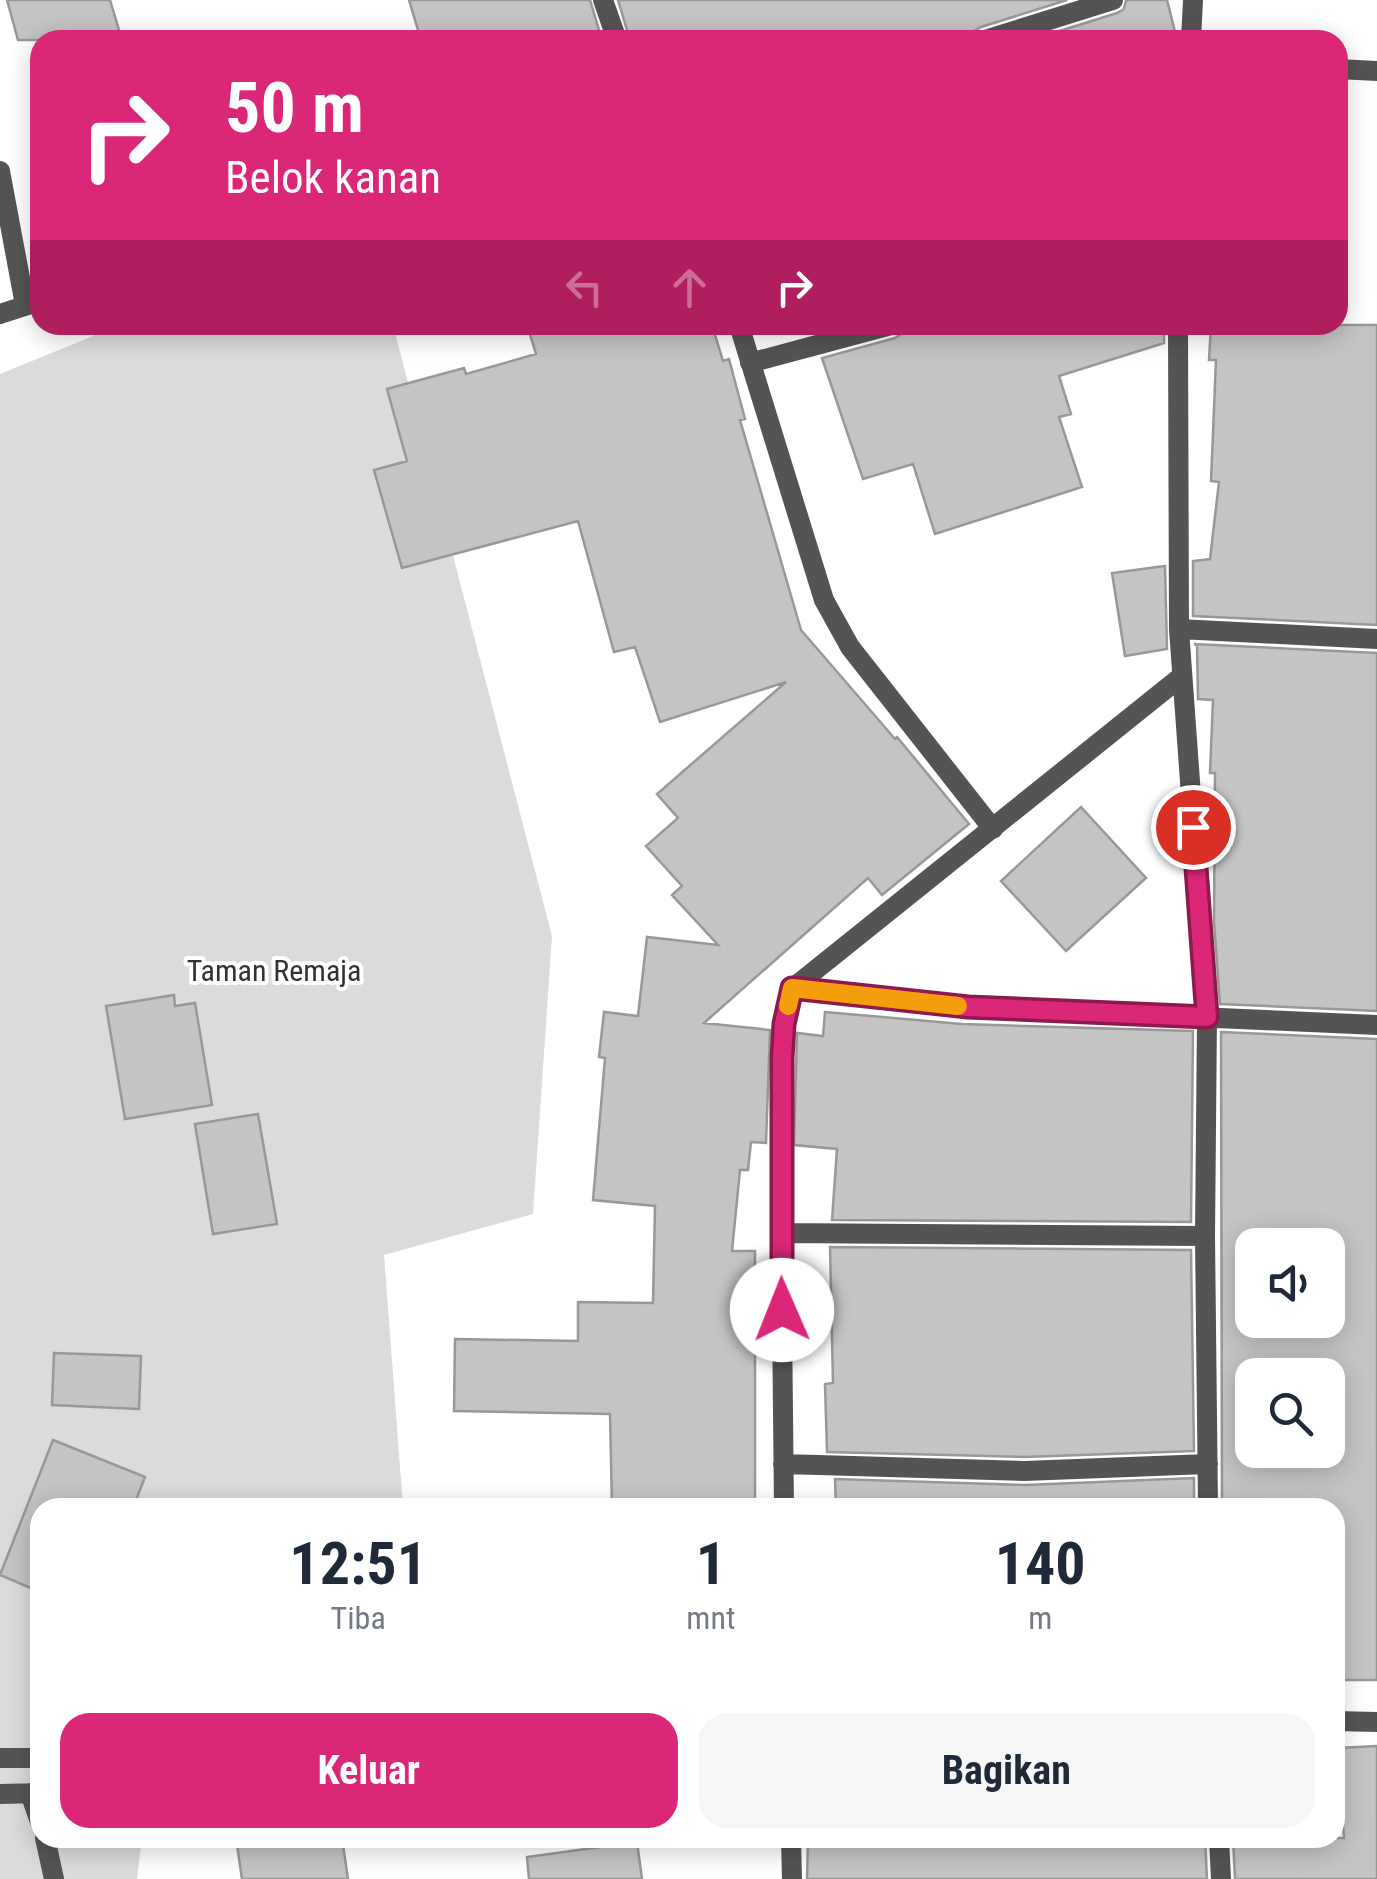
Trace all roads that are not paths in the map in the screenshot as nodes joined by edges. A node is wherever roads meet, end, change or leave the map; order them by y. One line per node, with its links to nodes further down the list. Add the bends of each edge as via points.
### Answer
1 (604, 0): 4 (street)
2 (1113, 0): 5 (street)
3 (1194, 0): 6 (street)
4 (614, 30)
5 (1017, 30)
6 (1192, 30)
7 (1348, 70): 8 (street)
8 (1377, 71)
9 (0, 171): 10 (street)
10 (30, 295)
11 (30, 304): 12 (street)
12 (0, 314)
13 (742, 335): 16 (street)
14 (854, 335): 16 (street)
15 (1178, 335): 17 (street)
16 (750, 363): 20 (street, via 824,600 850,647)
17 (1179, 629): 18 (street); 19 (street)
18 (1377, 639)
19 (1182, 676): 20 (street); 22 (street)
20 (993, 829): 21 (street)
21 (792, 988): 22 (street, via 968,1007); 24 (street, via 784,1024)
22 (1207, 1017): 23 (street); 25 (street)
23 (1377, 1025)
24 (780, 1232): 25 (street); 26 (street)
25 (1204, 1236): 27 (street)
26 (783, 1464): 27 (street, via 1024,1471); 28 (street)
27 (1208, 1464): 29 (street)
28 (784, 1498)
29 (1208, 1498)
30 (1345, 1721): 31 (street)
31 (1377, 1722)
32 (0, 1758): 33 (street)
33 (30, 1758)
34 (30, 1793): 35 (street)
35 (0, 1794)
36 (47, 1848): 39 (street)
37 (791, 1848): 40 (street)
38 (1219, 1848): 41 (street)
39 (54, 1879)
40 (792, 1879)
41 (1222, 1879)

